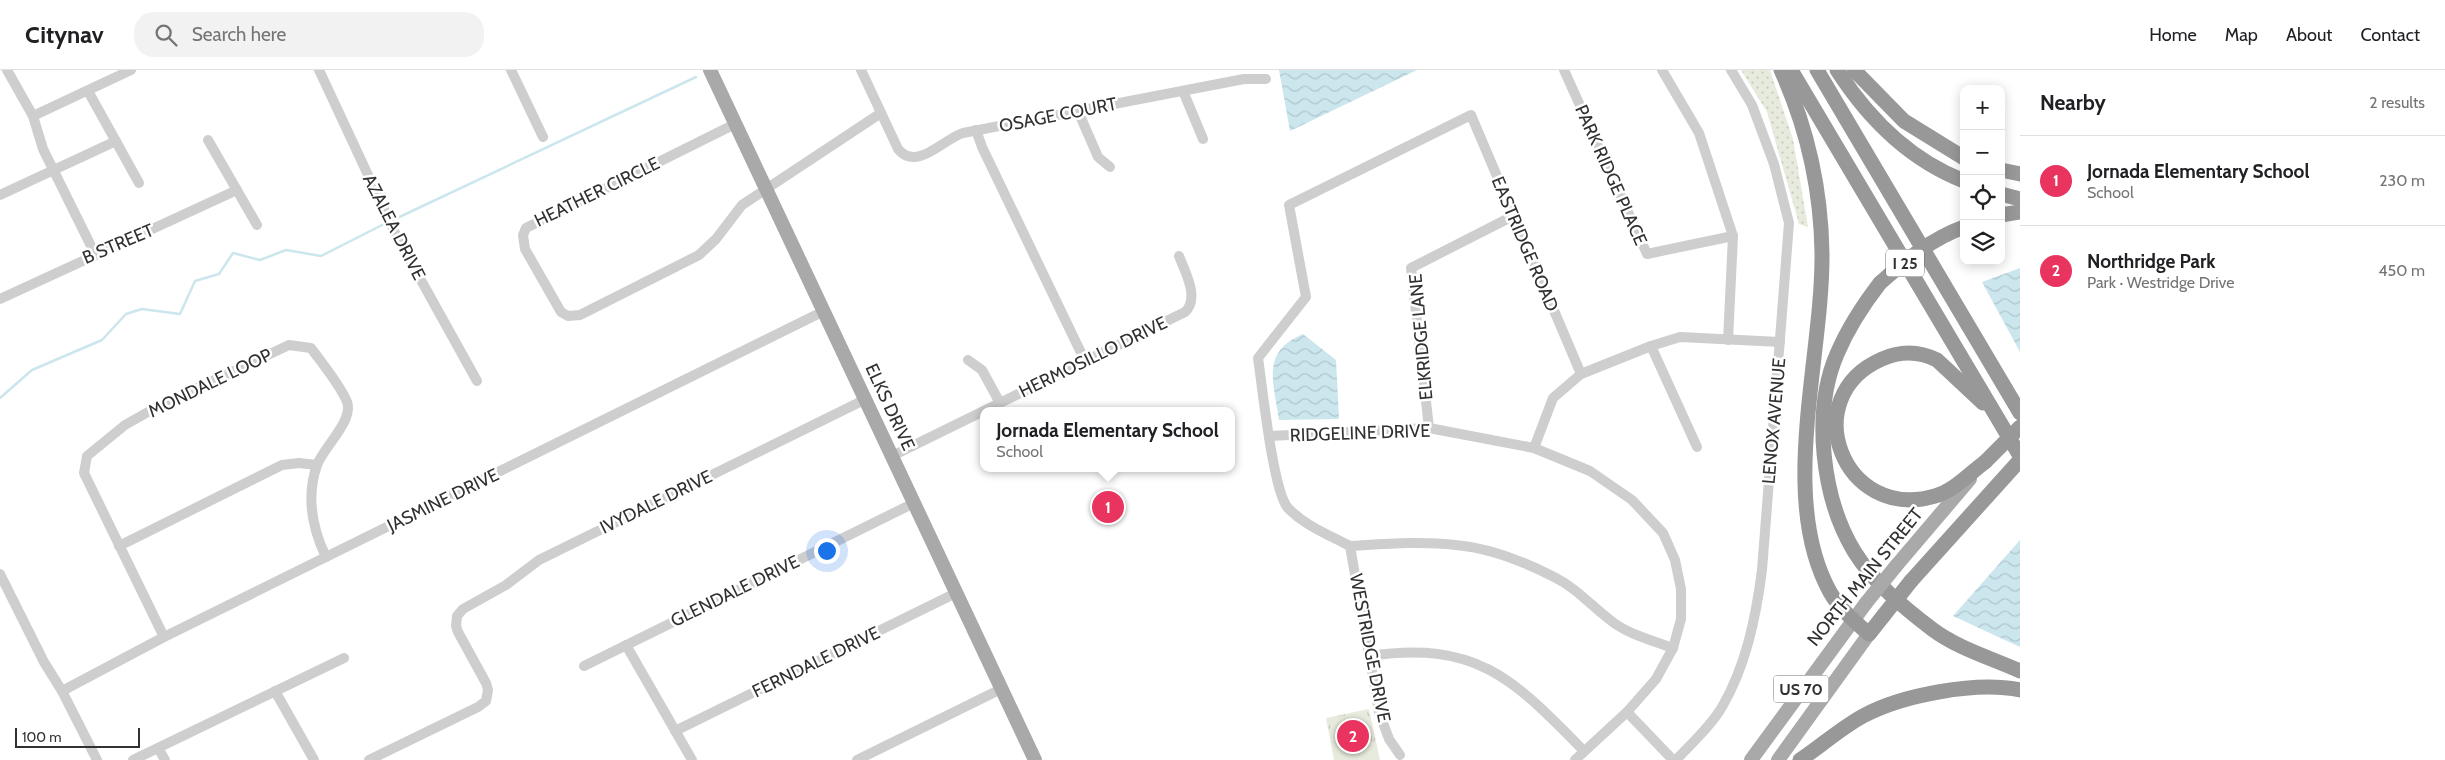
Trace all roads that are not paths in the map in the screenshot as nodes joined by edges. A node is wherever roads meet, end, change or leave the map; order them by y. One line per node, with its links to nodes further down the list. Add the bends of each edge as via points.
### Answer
1 (7, 70): 20 (street)
2 (132, 70): 16 (street)
3 (318, 70): 55 (street, AZALEA DRIVE, via 397,237)
4 (511, 70): 23 (street)
5 (711, 70): 21 (main road, ELKS DRIVE)
6 (861, 70): 19 (street, OSAGE COURT)
7 (1564, 70): 44 (street, PARK RIDGE PLACE, via 1647,254)
8 (1662, 70): 44 (street, via 1699,133)
9 (1731, 70): 50 (street, LENOX AVENUE, via 1752,106 1774,164 1789,223)
10 (1781, 70): 78 (highway, via 1794,98 1812,157 1820,217 1820,296 1806,459 1807,522 1820,571 1832,595)
11 (1791, 70): 59 (highway, I 25)
12 (1817, 70): 61 (highway, I 25)
13 (1837, 70): 32 (highway, via 1865,109 1889,134 1921,159)
14 (1854, 70): 27 (highway, via 1904,121)
15 (1266, 79): 17 (street, OSAGE COURT, via 1244,79)
16 (88, 90): 20 (street); 26 (street)
17 (1183, 91): 18 (street, OSAGE COURT); 24 (street)
18 (1078, 111): 22 (street, OSAGE COURT); 28 (street, via 1098,156)
19 (881, 113): 22 (street, OSAGE COURT, via 898,149 909,157 924,156 953,137); 34 (street, HEATHER CIRCLE)
20 (33, 116): 29 (street)
21 (735, 124): 34 (main road, ELKS DRIVE); 34 (street, HEATHER CIRCLE, via 529,226 523,235 525,249 562,312 576,316 699,255 716,239 737,209)
22 (976, 130): 53 (street)
23 (543, 137)
24 (1203, 139)
25 (208, 140): 35 (street)
26 (116, 142): 29 (street); 33 (street)
27 (1960, 156)
28 (1110, 167)
29 (53, 170): 36 (street); 45 (street)
30 (2005, 171): 31 (highway)
31 (2020, 174)
32 (1960, 179)
33 (139, 183)
34 (766, 189): 48 (main road, ELKS DRIVE)
35 (237, 190): 42 (street); 45 (street, B STREET)
36 (0, 195)
37 (2005, 195): 38 (highway)
38 (2020, 199)
39 (2020, 212): 40 (highway)
40 (2005, 214)
41 (1513, 216): 54 (street, EASTRIDGE ROAD); 63 (street, ELKRIDGE LANE, via 1411,268); 64 (street, EASTRIDGE ROAD, via 1471,115 1289,205 1306,297 1258,358)
42 (257, 224)
43 (1960, 228): 86 (highway, bridge, via 1914,254 1880,283 1850,327 1837,354 1824,404 1824,455 1840,523 1854,551 1870,572 1933,630)
44 (1733, 236): 49 (street)
45 (95, 254): 47 (street, B STREET)
46 (1179, 256): 53 (street, HERMOSILLO DRIVE, via 1191,292 1192,301 1188,309)
47 (0, 299)
48 (824, 311): 56 (main road, ELKS DRIVE); 75 (street, JASMINE DRIVE)
49 (1728, 340): 50 (street); 51 (street, via 1680,338)
50 (1780, 342): 105 (street, LENOX AVENUE, via 1756,611 1742,659 1722,707)
51 (1651, 346): 54 (street); 65 (street)
52 (968, 360): 57 (street, via 982,370)
53 (1085, 361): 57 (street, HERMOSILLO DRIVE)
54 (1581, 374): 66 (street, via 1553,398)
55 (476, 381)
56 (866, 399): 67 (main road, ELKS DRIVE); 100 (street, IVYDALE DRIVE, via 539,560 506,585 463,609 452,618 492,698)
57 (1000, 403): 58 (street, HERMOSILLO DRIVE)
58 (992, 407)
59 (1995, 412): 68 (highway, I 25); 70 (highway, via 1936,360 1911,353 1898,354 1869,365 1849,386 1839,407 1837,439 1848,468 1874,491 1895,499 1937,496)
60 (980, 413): 67 (street, HERMOSILLO DRIVE)
61 (2020, 414)
62 (2020, 427): 70 (highway, NORTH MAIN STREET / US 70, bridge)
63 (1429, 428): 64 (street, RIDGELINE DRIVE); 66 (street, RIDGELINE DRIVE)
64 (1269, 436): 74 (street, via 1286,506 1298,517)
65 (1697, 447)
66 (1534, 448): 82 (street, RIDGELINE DRIVE, via 1590,471 1632,500 1663,533 1675,560 1681,589 1681,619)
67 (892, 456): 72 (main road, ELKS DRIVE)
68 (2020, 456)
69 (2020, 460): 79 (highway, US 70, bridge, via 1911,581)
70 (1985, 462): 78 (main road, NORTH MAIN STREET / US 70, bridge)
71 (317, 466): 73 (street, via 282,465); 73 (street, MONDALE LOOP, via 325,448 347,419 348,403 311,348 289,345 155,408 125,425 87,456 84,473); 75 (street, MONDALE LOOP, via 311,507 315,534)
72 (914, 503): 77 (main road, ELKS DRIVE); 81 (street, GLENDALE DRIVE)
73 (120, 546): 80 (street, MONDALE LOOP)
74 (1350, 546): 82 (street, via 1458,545 1508,558 1554,577 1586,598 1614,623); 83 (street, WESTRIDGE DRIVE)
75 (326, 557): 80 (street, JASMINE DRIVE)
76 (0, 574): 88 (street, via 44,662)
77 (956, 592): 87 (main road, ELKS DRIVE); 92 (street, FERNDALE DRIVE)
78 (1852, 619): 79 (highway); 106 (main road, NORTH MAIN STREET / US 70)
79 (1869, 634): 107 (main road, US 70)
80 (164, 637): 88 (street, JASMINE DRIVE)
81 (626, 645): 85 (street, GLENDALE DRIVE); 92 (street)
82 (1673, 648): 91 (street, RIDGELINE DRIVE, via 1656,679)
83 (1369, 656): 94 (street, via 1428,653 1484,666 1535,701); 95 (street, WESTRIDGE DRIVE, via 1379,712 1389,739)
84 (344, 658): 90 (street)
85 (584, 666)
86 (2020, 672)
87 (1001, 689): 102 (street); 103 (main road, ELKS DRIVE)
88 (62, 690): 96 (street)
89 (2020, 690): 108 (highway, via 1964,687 1906,700 1864,716)
90 (275, 691): 93 (street); 99 (street)
91 (1627, 712): 94 (street, RIDGELINE DRIVE); 105 (street)
92 (675, 731): 101 (street)
93 (158, 748): 97 (street); 98 (street)
94 (1584, 751): 104 (street, RIDGELINE DRIVE)
95 (1400, 755)
96 (97, 760)
97 (133, 760)
98 (165, 760)
99 (314, 760)
100 (369, 760)
101 (692, 760)
102 (857, 760)
103 (1035, 760)
104 (1575, 760)
105 (1675, 760)
106 (1751, 760)
107 (1778, 760)
108 (1800, 760)

